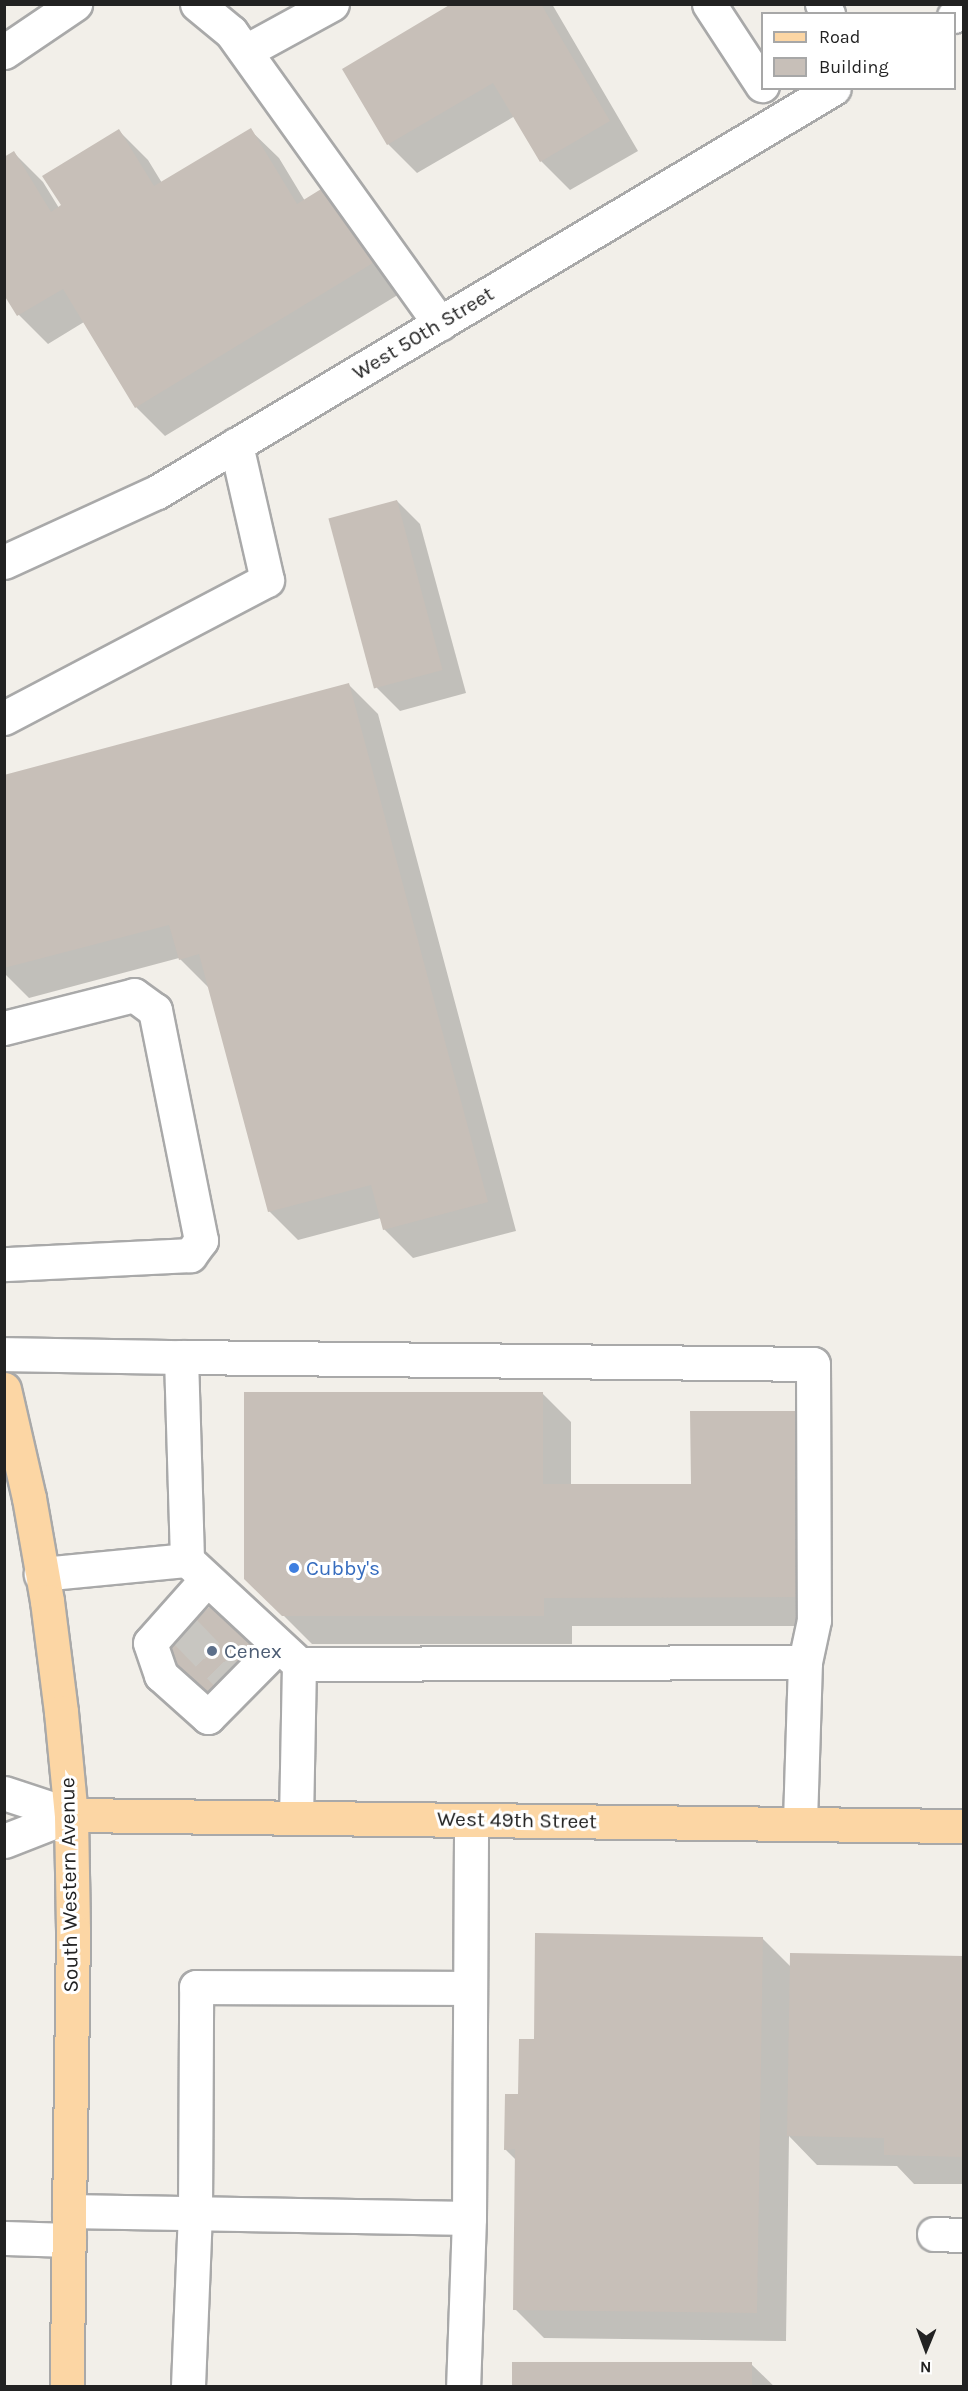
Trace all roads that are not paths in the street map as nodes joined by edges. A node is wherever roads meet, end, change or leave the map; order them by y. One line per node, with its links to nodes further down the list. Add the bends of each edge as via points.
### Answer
1 (75, 4): 6 (street)
2 (197, 4): 5 (street, via 231,32)
3 (332, 4): 5 (street)
4 (709, 4): 7 (street)
5 (246, 51): 11 (street)
6 (4, 52)
7 (761, 83)
8 (766, 90): 10 (street)
9 (831, 90): 10 (street, West 50th Street)
10 (784, 118): 11 (street, West 50th Street)
11 (440, 324): 12 (street, West 50th Street)
12 (236, 445): 13 (street, West 50th Street, via 157,492); 14 (street, via 267,580)
13 (4, 562)
14 (4, 718)
15 (4, 1028): 16 (street, via 134,995 155,1010 201,1240 190,1256)
16 (4, 1264)
17 (4, 1354): 18 (street)
18 (181, 1357): 20 (street); 23 (street, via 813,1364 814,1620)
19 (4, 1389): 21 (main road, South Western Avenue, via 29,1498)
20 (196, 1570): 21 (street); 22 (street); 22 (street, via 179,1624 150,1643 161,1675 208,1717 235,1683)
21 (41, 1574): 25 (main road, South Western Avenue)
22 (289, 1655): 23 (street); 26 (street)
23 (805, 1662): 28 (street)
24 (4, 1793): 25 (street, West 49th Street)
25 (71, 1815): 26 (main road, West 49th Street); 30 (street, West 49th Street); 34 (main road, South Western Avenue)
26 (296, 1818): 27 (main road, West 49th Street)
27 (471, 1820): 28 (main road, West 49th Street); 31 (street)
28 (800, 1823): 29 (main road, West 49th Street)
29 (963, 1826)
30 (4, 1841)
31 (470, 1988): 32 (street, via 196,1987); 33 (street)
32 (195, 2213): 33 (street); 34 (street); 37 (street)
33 (469, 2218): 38 (street)
34 (69, 2225): 35 (street); 36 (main road, South Western Avenue)
35 (4, 2238)
36 (67, 2386)
37 (188, 2386)
38 (464, 2386)

